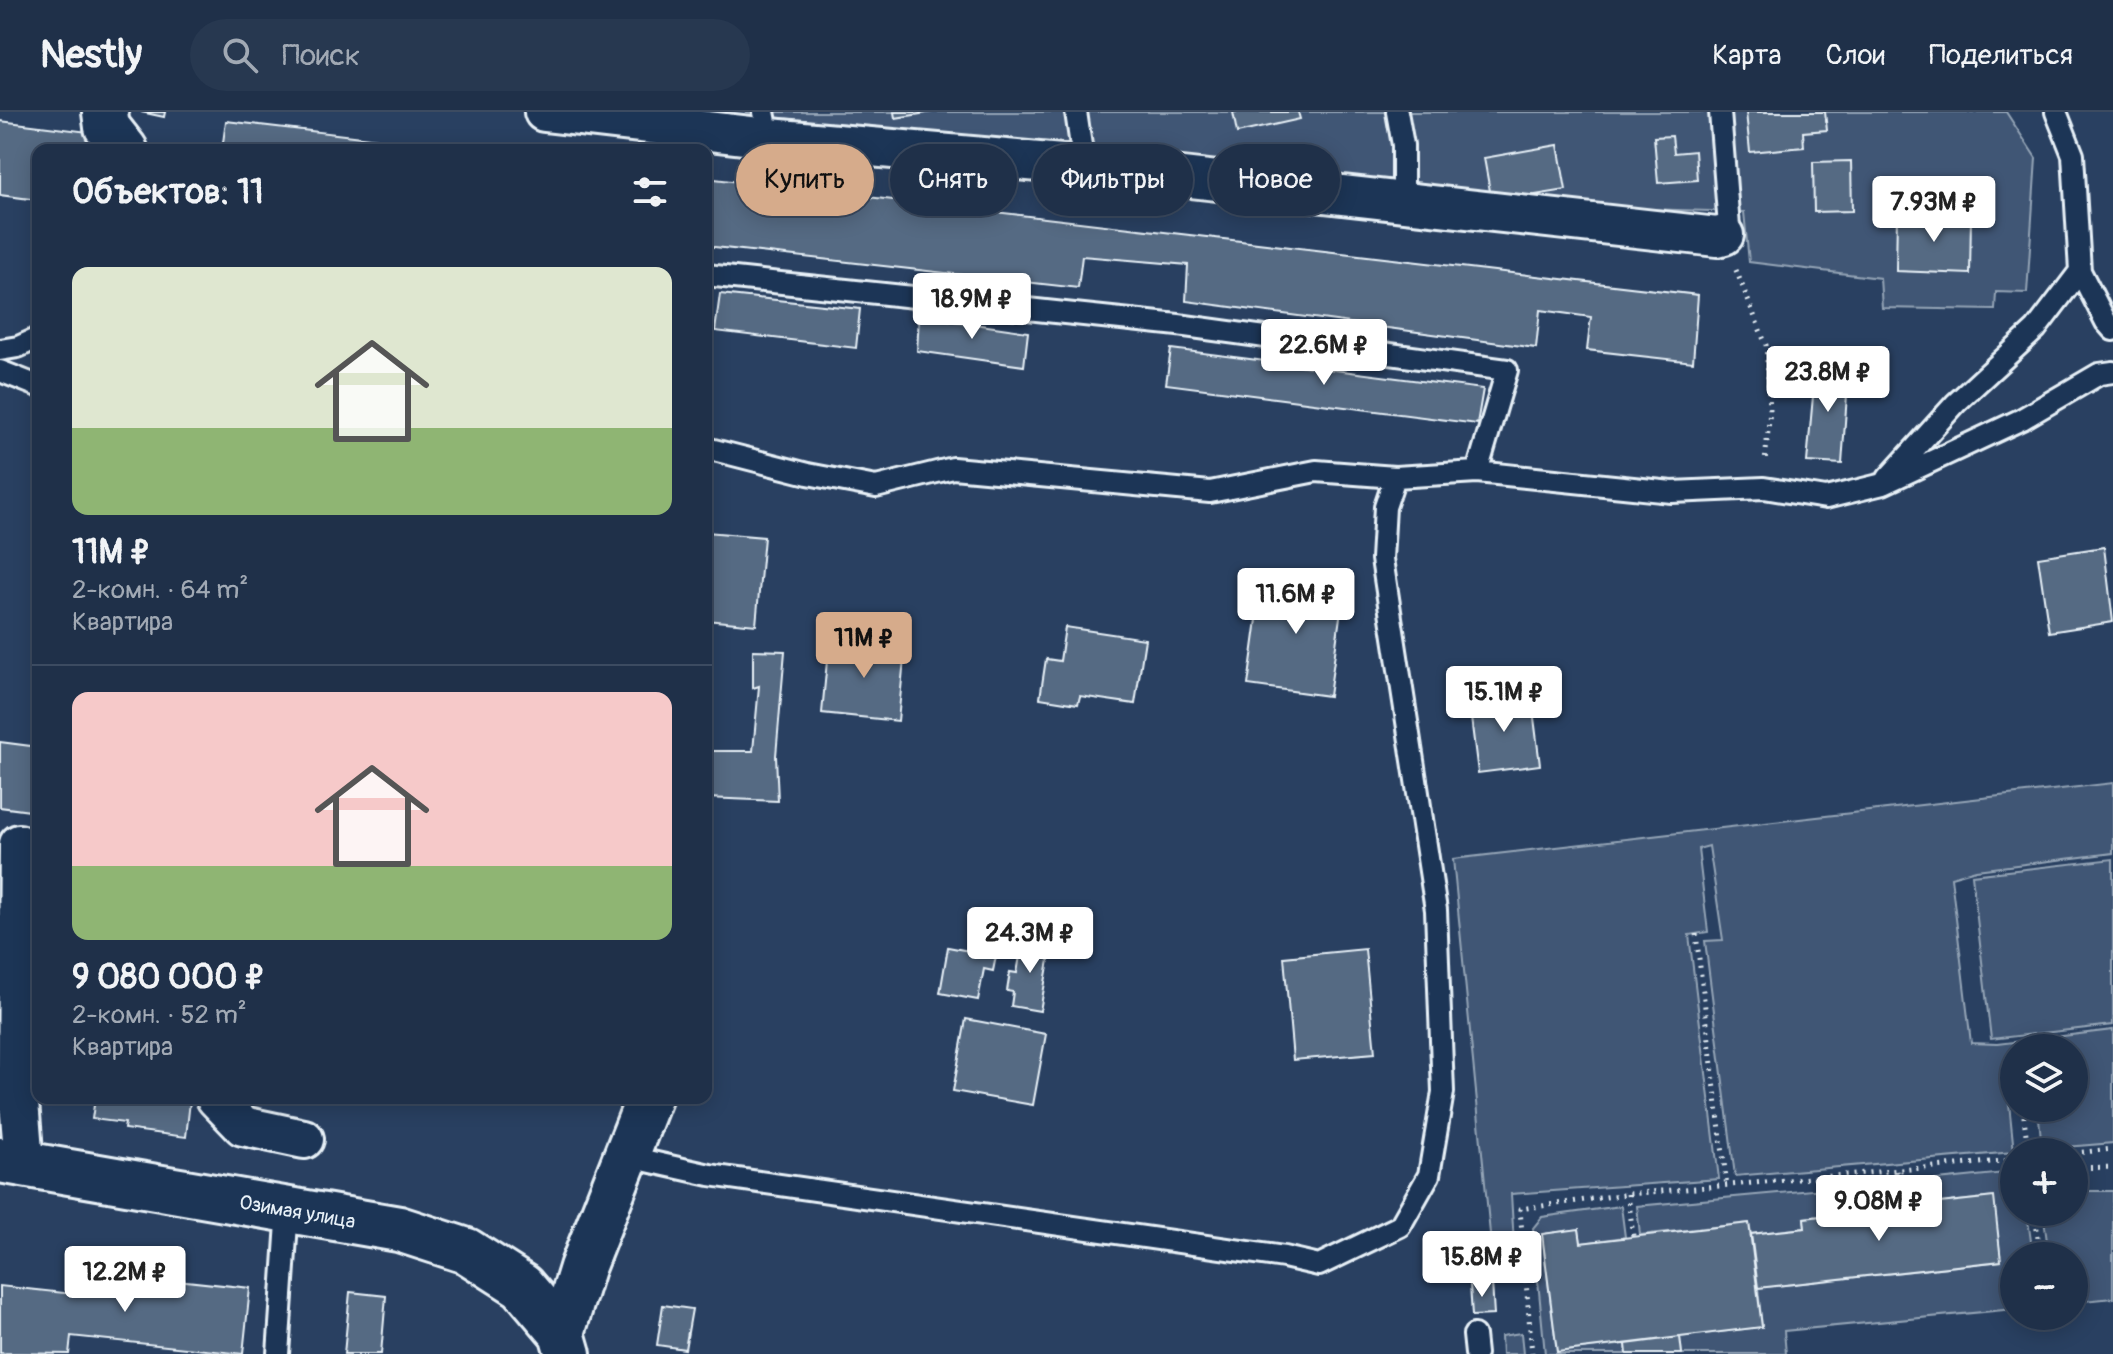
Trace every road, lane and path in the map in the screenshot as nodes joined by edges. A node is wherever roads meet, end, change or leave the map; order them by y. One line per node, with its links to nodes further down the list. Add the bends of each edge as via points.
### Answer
1 (105, 112): 8 (main road, via 107,127)
2 (544, 112): 7 (street)
3 (1076, 112): 9 (lane)
4 (1397, 112): 12 (lane)
5 (1720, 112): 13 (lane, via 1729,227)
6 (2056, 112): 14 (lane, via 2073,155)
7 (766, 125): 10 (street)
8 (120, 144)
9 (1081, 144)
10 (1033, 159)
11 (1193, 179): 12 (street)
12 (1403, 203): 13 (street)
13 (1724, 235): 26 (path, via 1766,345 1770,410)
14 (2080, 271): 16 (lane); 25 (lane, via 2036,329 1956,403)
15 (712, 276): 23 (lane, via 1178,325 1507,370)
16 (2113, 330)
17 (32, 341): 18 (lane)
18 (0, 350)
19 (0, 371): 21 (lane)
20 (2113, 372): 25 (lane, via 2099,374 2022,419)
21 (32, 384)
22 (712, 450): 24 (lane, via 876,487 953,468 1210,492 1316,471)
23 (1477, 472): 24 (lane); 26 (lane, via 1672,492)
24 (1395, 477): 35 (lane, via 1385,507 1382,559 1436,910 1443,1092 1429,1175 1400,1226 1319,1265 710,1175)
25 (1883, 484): 26 (lane, via 1826,498)
26 (1764, 488)
27 (19, 844): 29 (street)
28 (1696, 934): 41 (path)
29 (27, 1076): 37 (street)
30 (222, 1104): 32 (street, via 243,1126)
31 (647, 1104): 35 (main road)
32 (304, 1139)
33 (2113, 1149): 34 (path)
34 (2088, 1152)
35 (625, 1156): 46 (main road, via 582,1268)
36 (2000, 1161): 40 (path)
37 (12, 1162): 44 (main road, Озимая улица)
38 (2113, 1167): 39 (path)
39 (2088, 1168)
40 (1896, 1171): 41 (path); 43 (path)
41 (1727, 1187): 42 (path)
42 (1628, 1194): 45 (path); 48 (path, via 1520,1209)
43 (1902, 1207)
44 (288, 1208): 46 (main road, Озимая улица, via 399,1229 467,1251 522,1286); 47 (lane)
45 (1633, 1236)
46 (565, 1343)
47 (278, 1354)
48 (1532, 1354)

